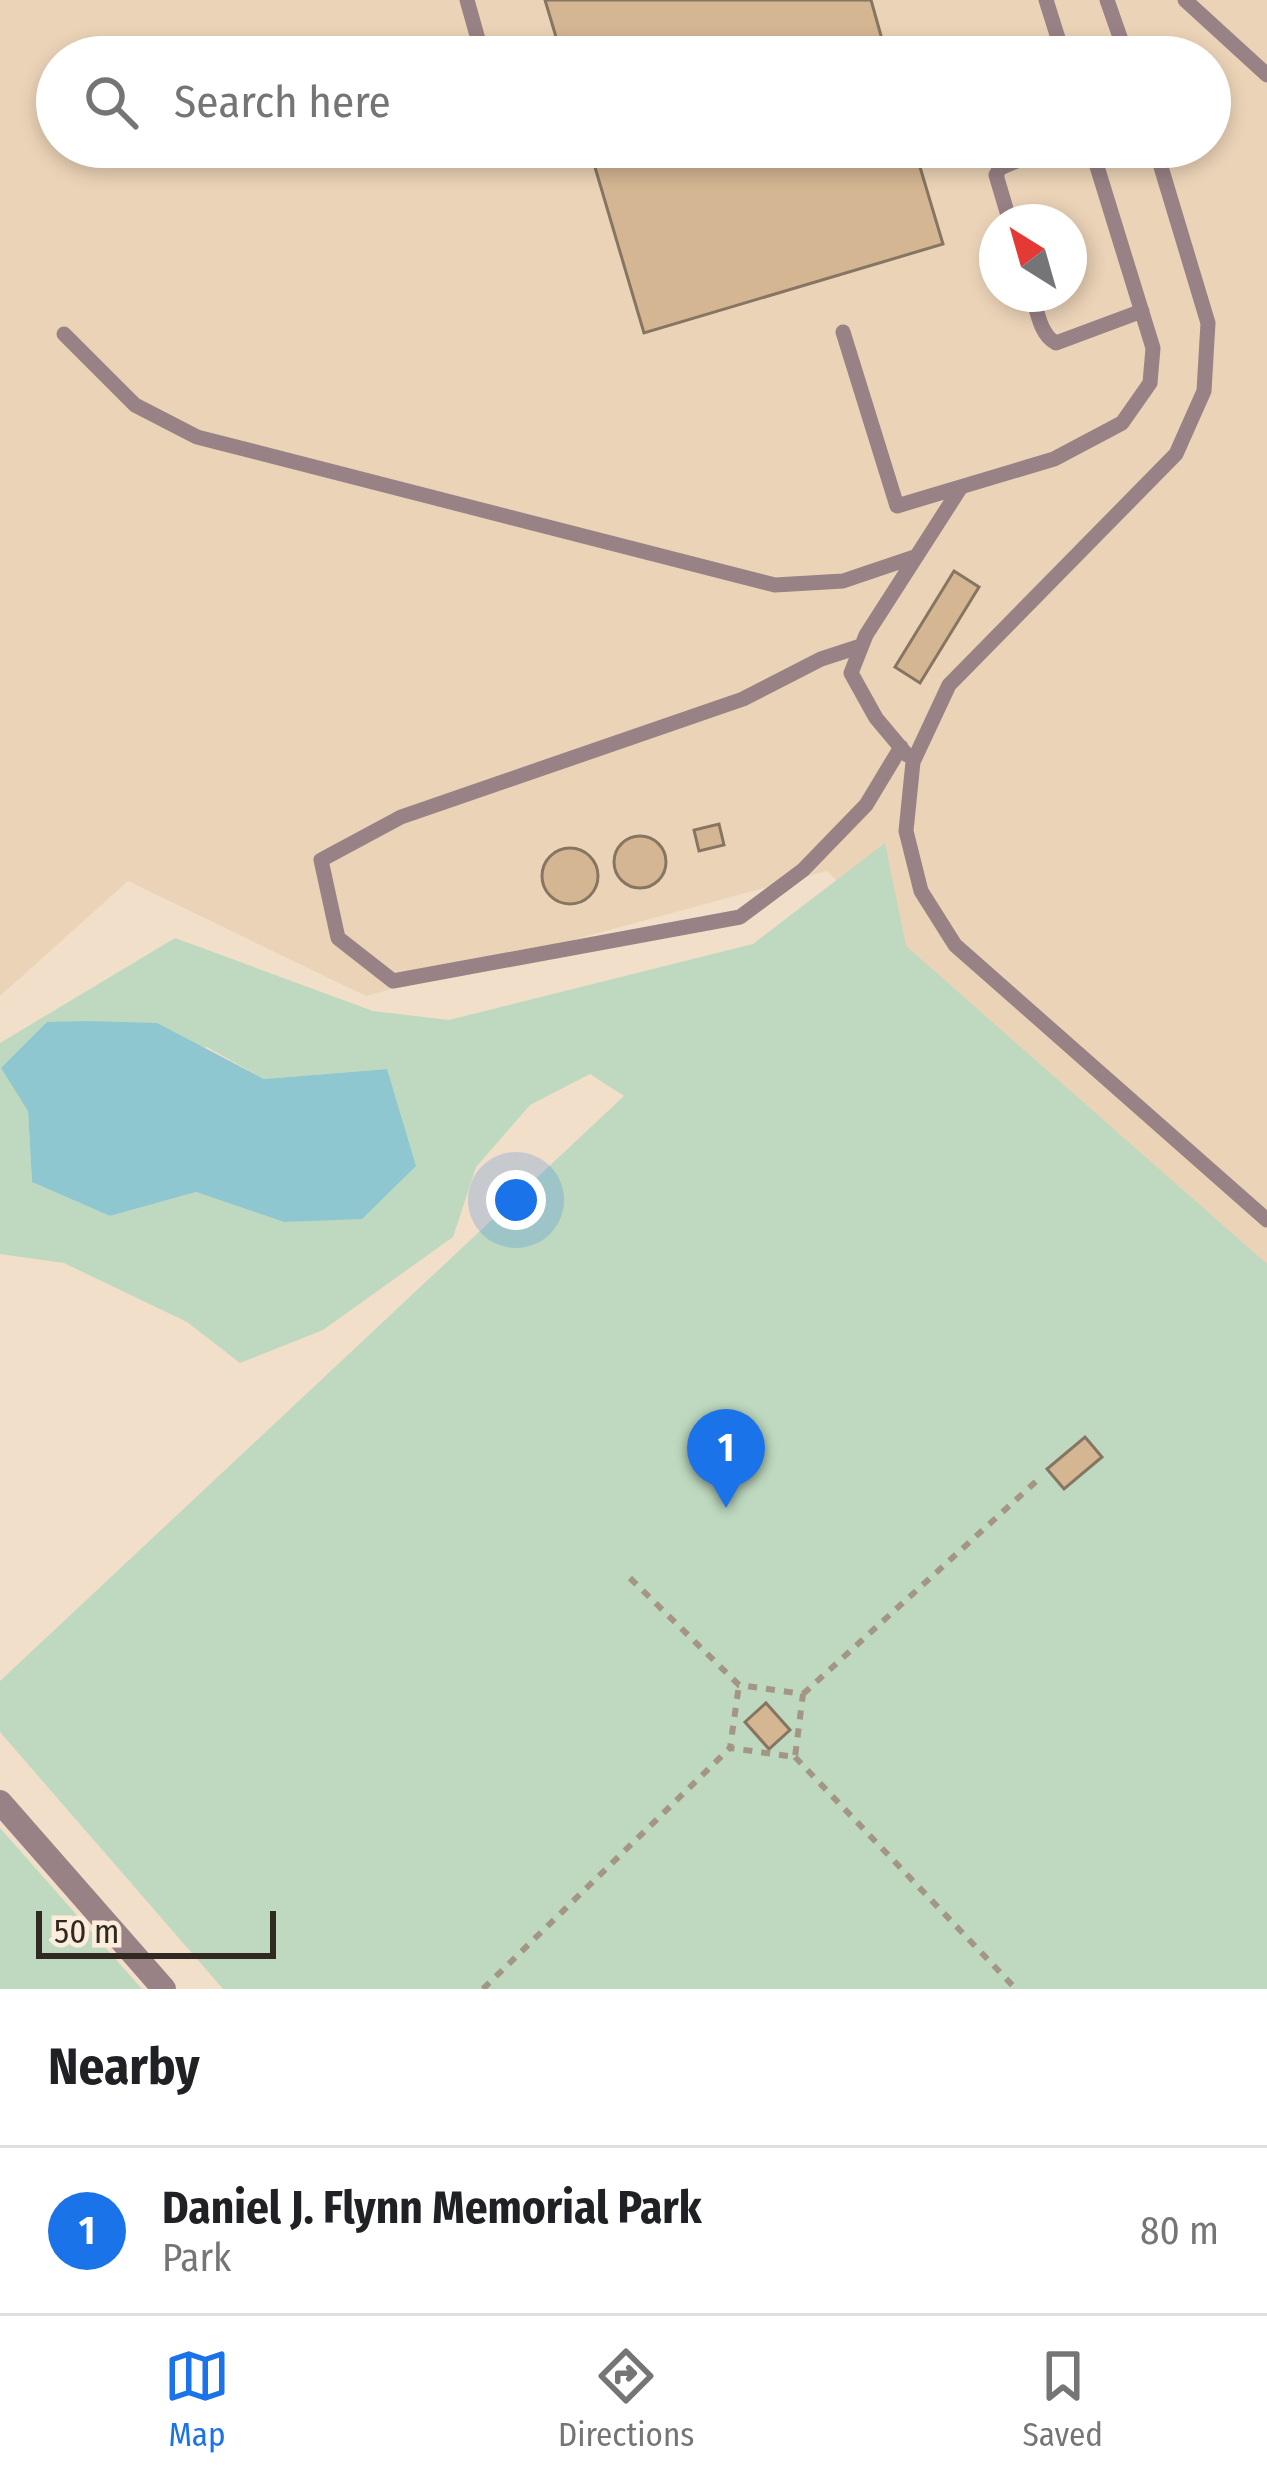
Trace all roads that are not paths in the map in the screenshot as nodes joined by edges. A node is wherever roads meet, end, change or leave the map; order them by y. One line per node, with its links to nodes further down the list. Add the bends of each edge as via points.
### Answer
1 (467, 0): 5 (lane)
2 (1046, 0): 6 (lane)
3 (1107, 0): 7 (lane)
4 (1187, 0): 8 (lane)
5 (477, 36)
6 (1057, 36)
7 (1120, 36)
8 (1225, 36)
9 (1231, 41): 10 (lane)
10 (1267, 75)
11 (1000, 168): 14 (lane)
12 (1098, 168): 15 (lane)
13 (1161, 168): 23 (lane, via 1208,322 1204,392 1176,454 949,685)
14 (1005, 204)
15 (1142, 310): 16 (lane, via 1056,343); 19 (lane, via 1153,348 1150,383 1122,423 1054,459)
16 (1038, 312)
17 (843, 332): 19 (lane, via 897,506)
18 (64, 334): 20 (lane, via 135,405 220,442 775,585 843,581)
19 (962, 487): 20 (lane)
20 (917, 556): 21 (lane)
21 (861, 646): 22 (lane, via 851,673); 22 (lane, via 743,699 401,817 321,860 338,938 393,981 740,917 803,870 866,805)
22 (901, 747): 23 (lane)
23 (913, 762): 24 (lane, via 906,831 921,891 955,945)
24 (1267, 1220)
25 (0, 1802): 26 (street)
26 (164, 1989)

